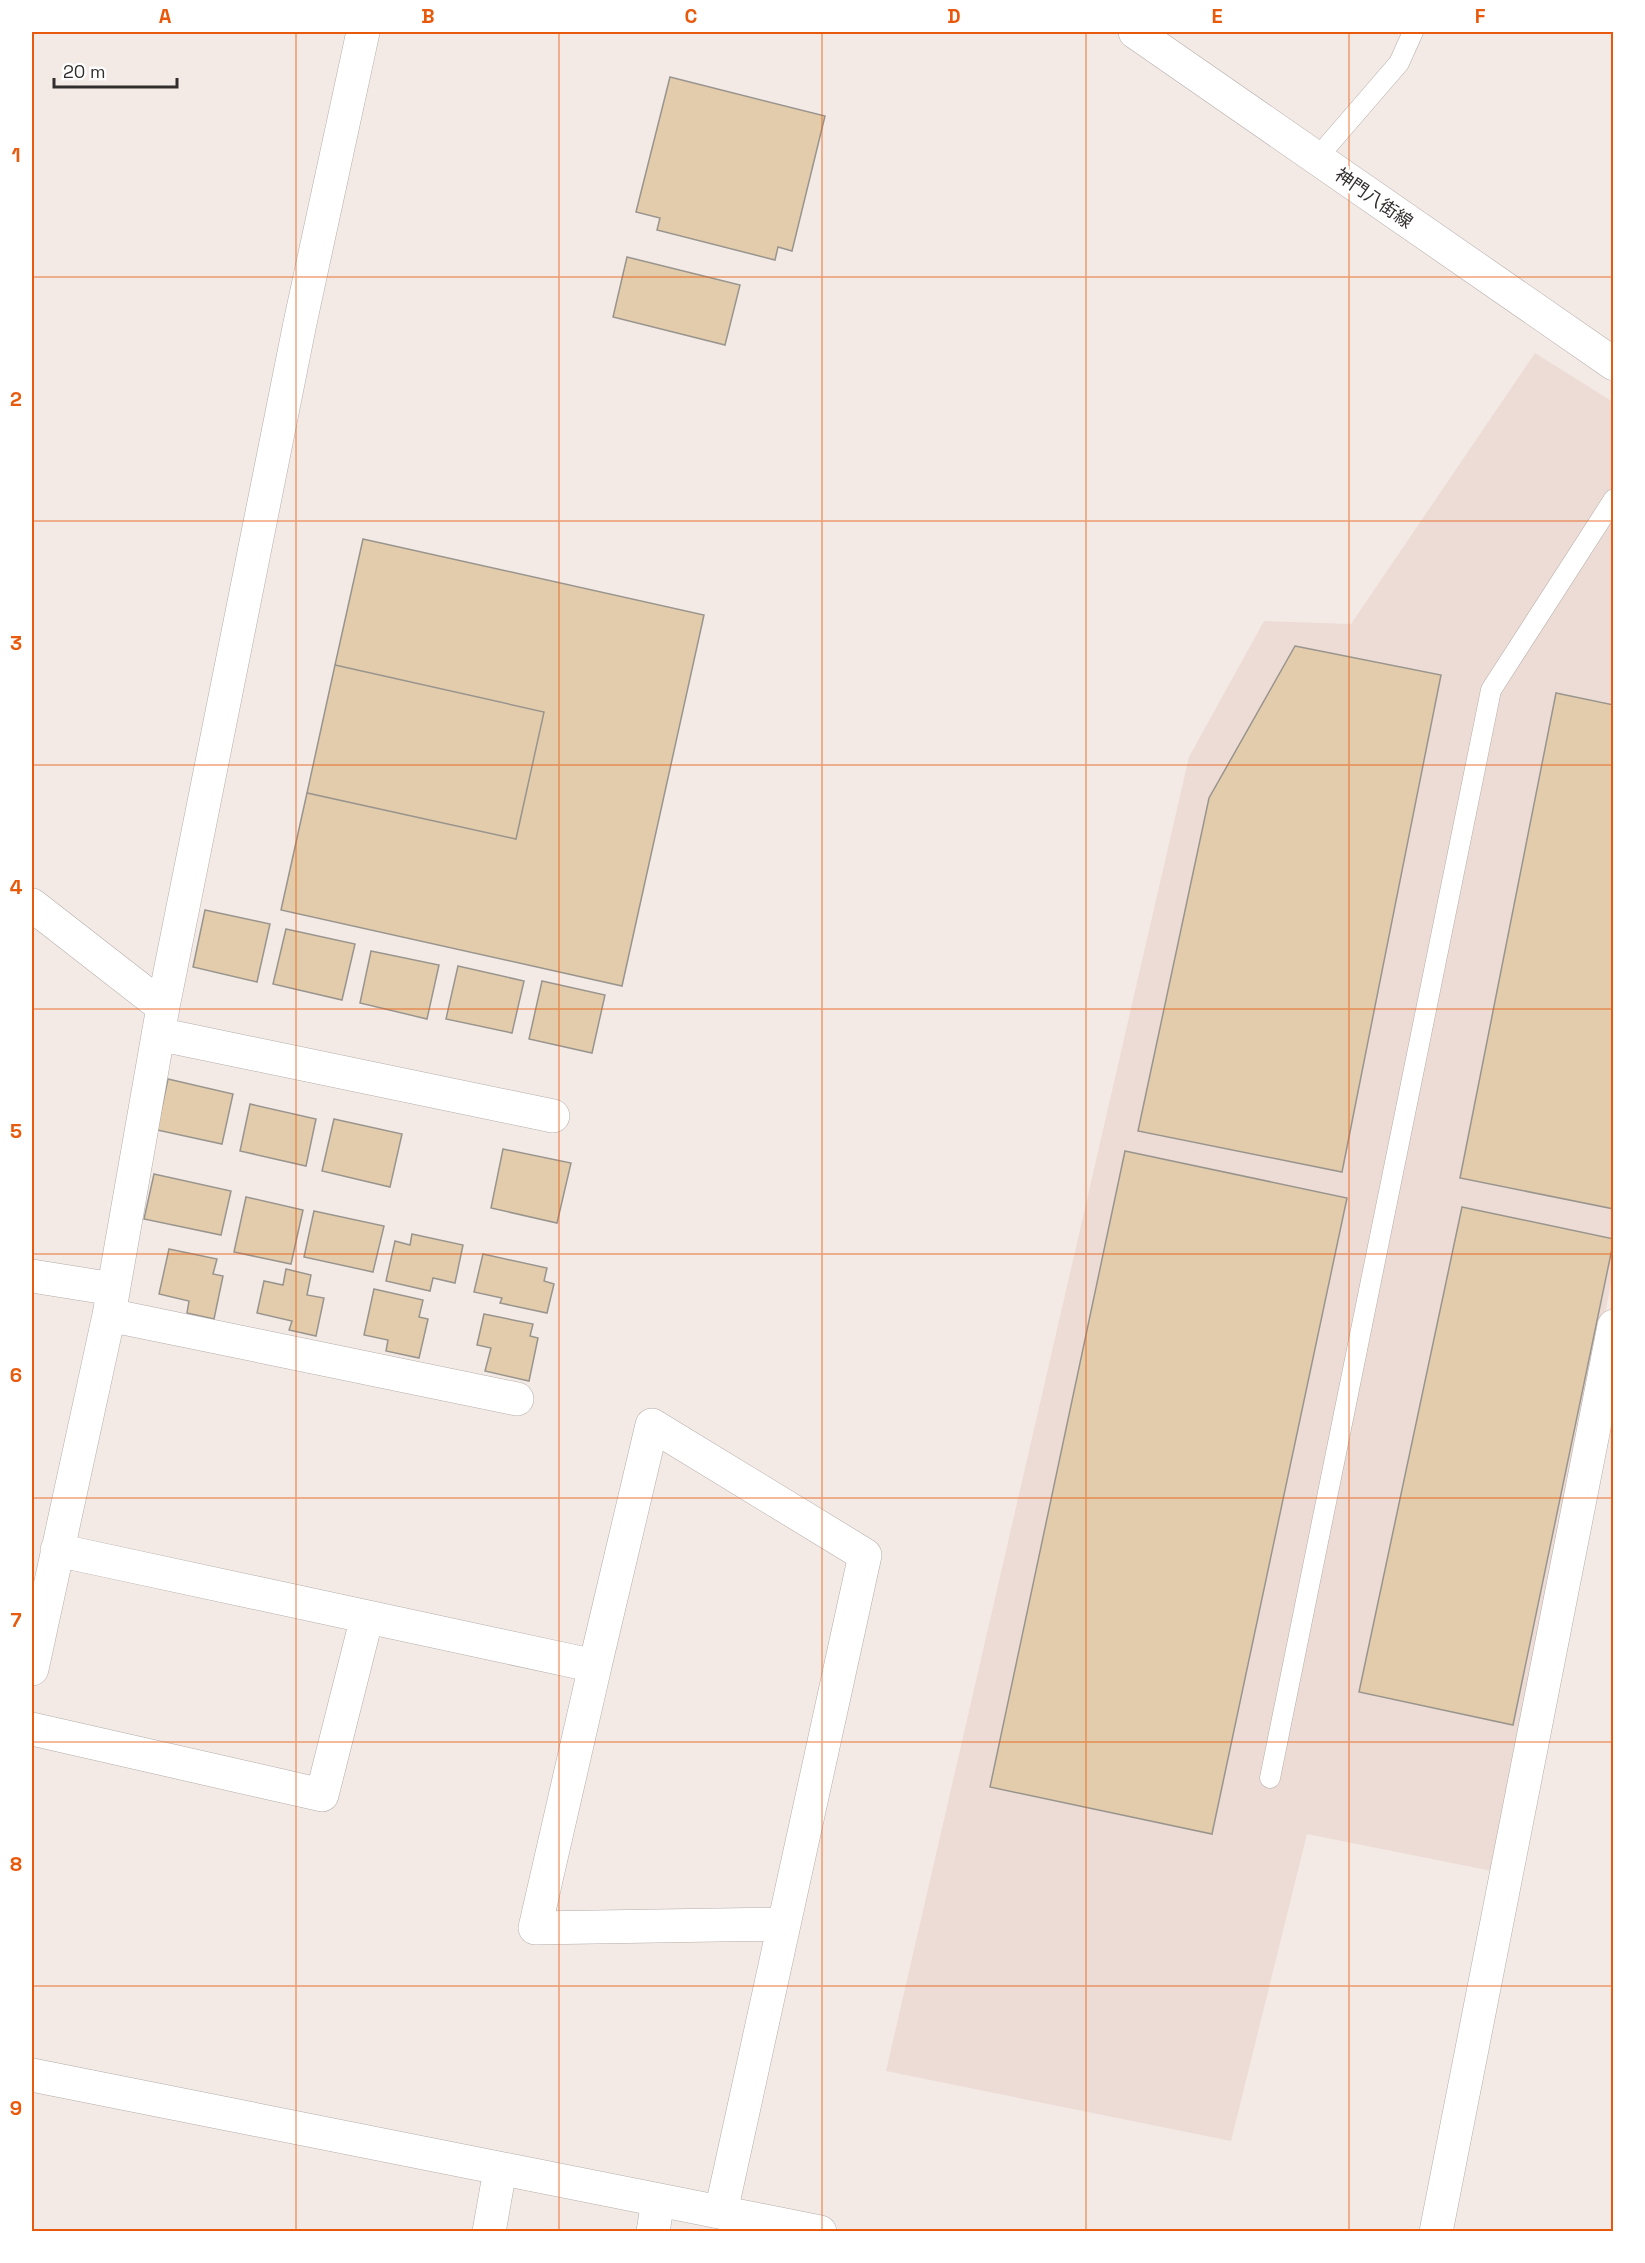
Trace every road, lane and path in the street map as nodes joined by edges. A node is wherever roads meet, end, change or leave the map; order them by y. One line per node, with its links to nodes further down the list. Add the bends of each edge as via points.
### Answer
1 (363, 32): 8 (street, via 302,312)
2 (1135, 32): 4 (street, 神門八街線)
3 (1413, 32): 4 (lane, via 1399,63)
4 (1317, 158): 5 (street, 神門八街線)
5 (1614, 364)
6 (1614, 499): 19 (lane, via 1491,690)
7 (32, 905): 8 (street)
8 (160, 1021): 9 (street); 11 (street)
9 (553, 1116)
10 (32, 1276): 11 (street)
11 (111, 1302): 13 (street); 14 (street)
12 (1614, 1326): 27 (street)
13 (517, 1399)
14 (57, 1550): 15 (street); 17 (street)
15 (367, 1617): 16 (street); 18 (street, via 322,1795)
16 (595, 1666): 20 (street, via 535,1928); 20 (street, via 652,1425 865,1555)
17 (32, 1669)
18 (32, 1729)
19 (1270, 1778)
20 (783, 1924): 23 (street)
21 (32, 2076): 22 (street)
22 (500, 2170): 24 (street); 25 (street)
23 (721, 2212): 24 (street); 26 (street)
24 (655, 2216)
25 (489, 2232)
26 (820, 2232)
27 (1436, 2232)

